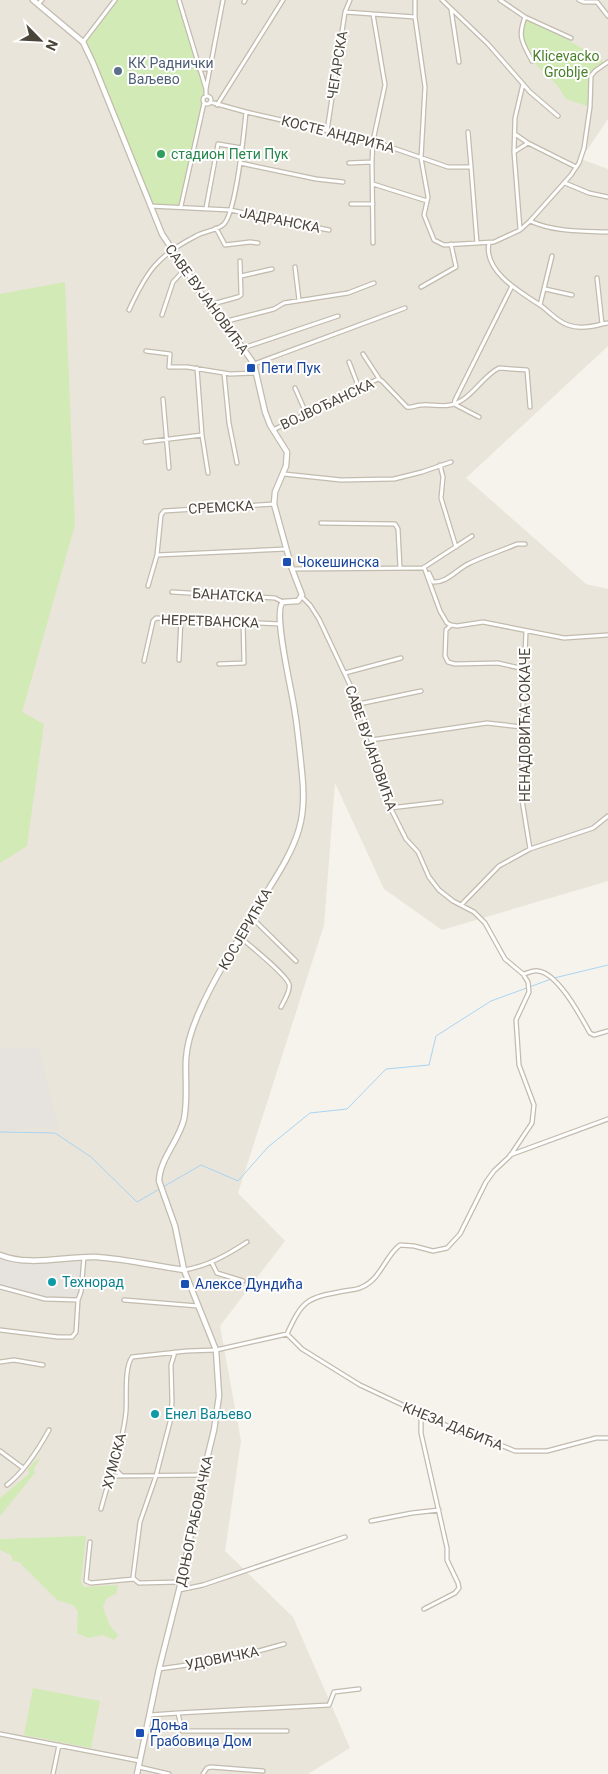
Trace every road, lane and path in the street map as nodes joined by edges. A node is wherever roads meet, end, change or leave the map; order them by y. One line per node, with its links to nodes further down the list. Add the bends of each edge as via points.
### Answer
1 (33, 0): 11 (street)
2 (115, 0): 19 (street)
3 (179, 0): 23 (street)
4 (223, 0): 24 (street)
5 (283, 0): 30 (street)
6 (350, 0): 13 (street, ЧЕГАРСКА)
7 (415, 0): 16 (street)
8 (442, 0): 12 (street)
9 (500, 0): 17 (street)
10 (579, 0): 15 (street, via 597,2)
11 (40, 2): 19 (street)
12 (451, 8): 21 (street); 25 (street)
13 (345, 12): 14 (street); 33 (street, ЧЕГАРСКА)
14 (373, 14): 16 (street); 36 (street, via 385,85)
15 (608, 16)
16 (415, 17): 40 (street, via 425,87)
17 (524, 17): 18 (street); 20 (street, via 521,37)
18 (570, 38)
19 (83, 42): 53 (street, САВЕ ВУЈАНОВИЋА)
20 (532, 61)
21 (459, 62)
22 (608, 62): 45 (street, via 591,76 584,148)
23 (199, 69): 24 (street); 26 (street)
24 (209, 69): 26 (street)
25 (523, 83): 32 (street); 35 (street)
26 (206, 89): 27 (street)
27 (206, 96): 28 (street, via 211,98); 29 (street)
28 (210, 102): 29 (street); 30 (street, КОСТЕ АНДРИЋА)
29 (204, 103): 54 (street)
30 (218, 105): 31 (street, КОСТЕ АНДРИЋА)
31 (246, 112): 33 (street, КОСТЕ АНДРИЋА); 38 (street)
32 (558, 116)
33 (327, 130): 36 (street, КОСТЕ АНДРИЋА)
34 (468, 132): 44 (street)
35 (515, 133): 37 (street); 39 (street)
36 (373, 140): 40 (street, КОСТЕ АНДРИЋА); 41 (street)
37 (528, 143): 39 (street); 45 (street)
38 (242, 148): 43 (street); 55 (street, via 218,144)
39 (514, 152): 60 (street)
40 (421, 158): 44 (street, КОСТЕ АНДРИЋА, via 448,167); 50 (street)
41 (372, 162): 42 (street); 48 (street)
42 (349, 163)
43 (240, 164): 46 (street); 56 (street)
44 (471, 167): 64 (street)
45 (576, 167): 47 (street)
46 (343, 182)
47 (565, 182): 49 (street, via 589,193); 57 (street)
48 (373, 184): 50 (street); 52 (street)
49 (608, 196)
50 (427, 201): 66 (street, via 424,215 432,235 437,242)
51 (350, 204): 52 (street)
52 (373, 204): 63 (street)
53 (150, 206): 54 (street, ЈАДРАНСКА); 67 (street, САВЕ ВУЈАНОВИЋА)
54 (181, 206): 55 (street, ЈАДРАНСКА)
55 (206, 208): 56 (street, ЈАДРАНСКА)
56 (230, 210): 58 (street, ЈАДРАНСКА, via 226,222); 59 (street, ЈАДРАНСКА)
57 (530, 221): 60 (street); 61 (street, via 554,229)
58 (216, 228): 62 (street, via 225,244); 67 (street)
59 (329, 230)
60 (520, 230): 65 (street)
61 (608, 232)
62 (258, 243)
63 (373, 243)
64 (477, 243): 65 (street); 66 (street)
65 (489, 243): 77 (street, via 490,260)
66 (451, 244): 76 (street, via 456,267)
67 (170, 249): 72 (street, САВЕ ВУЈАНОВИЋА); 84 (street, via 150,270)
68 (552, 256): 78 (street)
69 (240, 262): 73 (street)
70 (295, 268): 80 (street)
71 (272, 269): 73 (street)
72 (185, 270): 81 (street, САВЕ ВУЈАНОВИЋА); 85 (street, via 173,282)
73 (241, 276): 81 (street, via 240,296)
74 (597, 278): 89 (street)
75 (374, 283): 80 (street, via 348,293)
76 (421, 286)
77 (512, 286): 82 (street); 102 (street)
78 (545, 289): 79 (street); 82 (street)
79 (572, 295)
80 (299, 300): 87 (street)
81 (209, 305): 87 (street, САВЕ ВУЈАНОВИЋА)
82 (540, 305): 89 (street, via 569,325 588,327)
83 (405, 308): 94 (street)
84 (129, 310)
85 (162, 315)
86 (338, 316): 90 (street)
87 (223, 322): 90 (street, САВЕ ВУЈАНОВИЋА)
88 (608, 323): 89 (street)
89 (602, 324)
90 (243, 348): 94 (street, САВЕ ВУЈАНОВИЋА)
91 (146, 351): 95 (street, via 170,354 169,367)
92 (363, 354): 98 (street)
93 (349, 362): 100 (street)
94 (254, 364): 97 (street, САВЕ ВУЈАНОВИЋА)
95 (197, 368): 96 (street); 107 (street)
96 (224, 373): 97 (street); 111 (street, via 229,423)
97 (256, 373): 106 (street, САВЕ ВУЈАНОВИЋА, via 262,403)
98 (380, 380): 100 (street, ВОЈВОЂАНСКА); 102 (street, ВОЈВОЂАНСКА, via 407,407)
99 (295, 388): 104 (street)
100 (359, 388): 104 (street, ВОЈВОЂАНСКА)
101 (163, 399): 108 (street)
102 (454, 404): 103 (street, via 497,369 525,369 528,372); 105 (street)
103 (530, 407)
104 (306, 413): 106 (street, ВОЈВОЂАНСКА)
105 (479, 417)
106 (273, 430): 115 (street, САВЕ ВУЈАНОВИЋА, via 287,452)
107 (202, 435): 108 (street); 114 (street)
108 (167, 440): 109 (street); 113 (street)
109 (145, 442)
110 (451, 462): 112 (street)
111 (238, 463)
112 (440, 465): 115 (street, via 394,479 341,480); 120 (street, via 443,477 441,498)
113 (170, 468)
114 (208, 473)
115 (284, 474): 116 (street, САВЕ ВУЈАНОВИЋА)
116 (274, 504): 121 (street, САВЕ ВУЈАНОВИЋА); 122 (street, СРЕМСКА, via 164,511)
117 (321, 522): 124 (street, via 395,524)
118 (472, 536): 120 (street)
119 (525, 544): 126 (street, via 517,544 466,565 451,577 436,582)
120 (456, 547): 123 (street)
121 (286, 549): 122 (street); 125 (street, САВЕ ВУЈАНОВИЋА)
122 (157, 555): 127 (street)
123 (424, 567): 124 (street); 126 (street)
124 (400, 568): 125 (street)
125 (292, 569): 129 (street, САВЕ ВУЈАНОВИЋА)
126 (427, 572): 134 (street, via 440,611)
127 (148, 586)
128 (172, 592): 130 (street, БАНАТСКА, via 274,598)
129 (302, 597): 130 (street, via 297,601); 142 (street, САВЕ ВУЈАНОВИЋА, via 319,619)
130 (283, 602): 133 (street, КОСЈЕРИЋКА, via 279,607)
131 (181, 619): 132 (street, НЕРЕТВАНСКА); 138 (street); 139 (street, НЕРЕТВАНСКА, via 154,619)
132 (243, 621): 133 (street, НЕРЕТВАНСКА); 140 (street, via 244,663)
133 (280, 624): 152 (street, КОСЈЕРИЋКА, via 295,712 302,806 299,830 283,866)
134 (450, 625): 135 (street, via 483,622); 141 (street, via 446,630 445,656 448,662 498,663)
135 (526, 630): 136 (street, via 564,638); 141 (street, НЕНАДОВИЋА СОКАЧЕ)
136 (608, 635)
137 (401, 658): 142 (street)
138 (179, 660)
139 (144, 661)
140 (219, 664)
141 (524, 669): 145 (street, НЕНАДОВИЋА СОКАЧЕ)
142 (345, 673): 144 (street, САВЕ ВУЈАНОВИЋА)
143 (422, 691): 144 (street)
144 (360, 704): 146 (street, САВЕ ВУЈАНОВИЋА)
145 (522, 727): 146 (street, via 487,723); 150 (street, НЕНАДОВИЋА СОКАЧЕ, via 522,800)
146 (371, 740): 148 (street, САВЕ ВУЈАНОВИЋА)
147 (441, 802): 148 (street)
148 (390, 808): 151 (street, САВЕ ВУЈАНОВИЋА, via 406,840 418,852 438,889)
149 (608, 816): 150 (street, via 592,828)
150 (530, 849): 151 (street, via 499,866)
151 (462, 904): 155 (street, САВЕ ВУЈАНОВИЋА, via 485,923 505,959)
152 (252, 918): 153 (street, КОСЈЕРИЋКА); 154 (street)
153 (240, 937): 156 (street, via 289,986); 164 (street, КОСЈЕРИЋКА, via 190,1035 186,1056 184,1120 160,1168 159,1181 175,1226)
154 (296, 961)
155 (523, 974): 157 (street, via 537,970 546,973 577,1010 590,1033 594,1036); 159 (street, САВЕ ВУЈАНОВИЋА, via 528,982 528,992 516,1020 519,1066 534,1105 532,1122)
156 (281, 1007)
157 (608, 1031)
158 (608, 1119): 159 (street)
159 (510, 1156): 171 (street, via 486,1182 460,1234 447,1248 433,1251 400,1245 378,1275 363,1287 314,1297 298,1311)
160 (247, 1242): 163 (street)
161 (0, 1254): 162 (street, via 23,1260)
162 (84, 1257): 164 (street); 167 (street)
163 (212, 1262): 164 (street); 165 (street, via 217,1273)
164 (184, 1270): 169 (street, ДОЊОГРАБОВАЧКА)
165 (244, 1280)
166 (0, 1287): 167 (street, via 45,1299)
167 (78, 1300): 170 (street, via 76,1328 72,1337)
168 (124, 1300): 169 (street)
169 (198, 1306): 172 (street, ДОЊОГРАБОВАЧКА)
170 (0, 1330)
171 (287, 1334): 172 (street); 176 (street, КНЕЗА ДАБИЋА, via 302,1349 336,1372)
172 (216, 1350): 173 (street); 182 (street, ДОЊОГРАБОВАЧКА, via 219,1408)
173 (175, 1352): 180 (street, ХУМСКА, via 130,1359 126,1413); 185 (street, via 171,1365 171,1414)
174 (0, 1362): 175 (street, via 14,1360)
175 (43, 1365)
176 (421, 1415): 178 (street, КНЕЗА ДАБИЋА, via 515,1451 547,1451 596,1438); 188 (street)
177 (49, 1430): 181 (street)
178 (608, 1438)
179 (0, 1451): 181 (street)
180 (113, 1466): 183 (street, ХУМСКА); 184 (street)
181 (23, 1468): 186 (street)
182 (203, 1475): 185 (street); 193 (street, ДОЊОГРАБОВАЧКА)
183 (110, 1476): 184 (street); 187 (street, ХУМСКА)
184 (122, 1476): 185 (street)
185 (156, 1476): 192 (street, via 137,1532)
186 (7, 1485)
187 (101, 1509)
188 (439, 1510): 189 (street); 195 (street, via 447,1560 459,1588)
189 (371, 1521)
190 (345, 1537): 194 (street, via 203,1585)
191 (90, 1542): 192 (street, via 86,1581)
192 (134, 1579): 193 (street, via 139,1583)
193 (181, 1582): 194 (street, ДОЊОГРАБОВАЧКА)
194 (179, 1590): 197 (street, ДОЊОГРАБОВАЧКА)
195 (424, 1609)
196 (284, 1644): 197 (street, УДОВИЧКА, via 229,1659)
197 (159, 1669): 200 (street, ДОЊОГРАБОВАЧКА)
198 (359, 1689): 199 (street, via 334,1692 328,1705)
199 (178, 1713): 200 (street); 201 (street, via 182,1731)
200 (150, 1715): 204 (street, ДОЊОГРАБОВАЧКА)
201 (287, 1731)
202 (0, 1734): 203 (street)
203 (59, 1745): 204 (street); 206 (street)
204 (139, 1764): 207 (street, ДОЊОГРАБОВАЧКА); 208 (street)
205 (262, 1771): 209 (street, via 211,1767)
206 (53, 1774)
207 (137, 1774)
208 (169, 1774)
209 (203, 1774)

